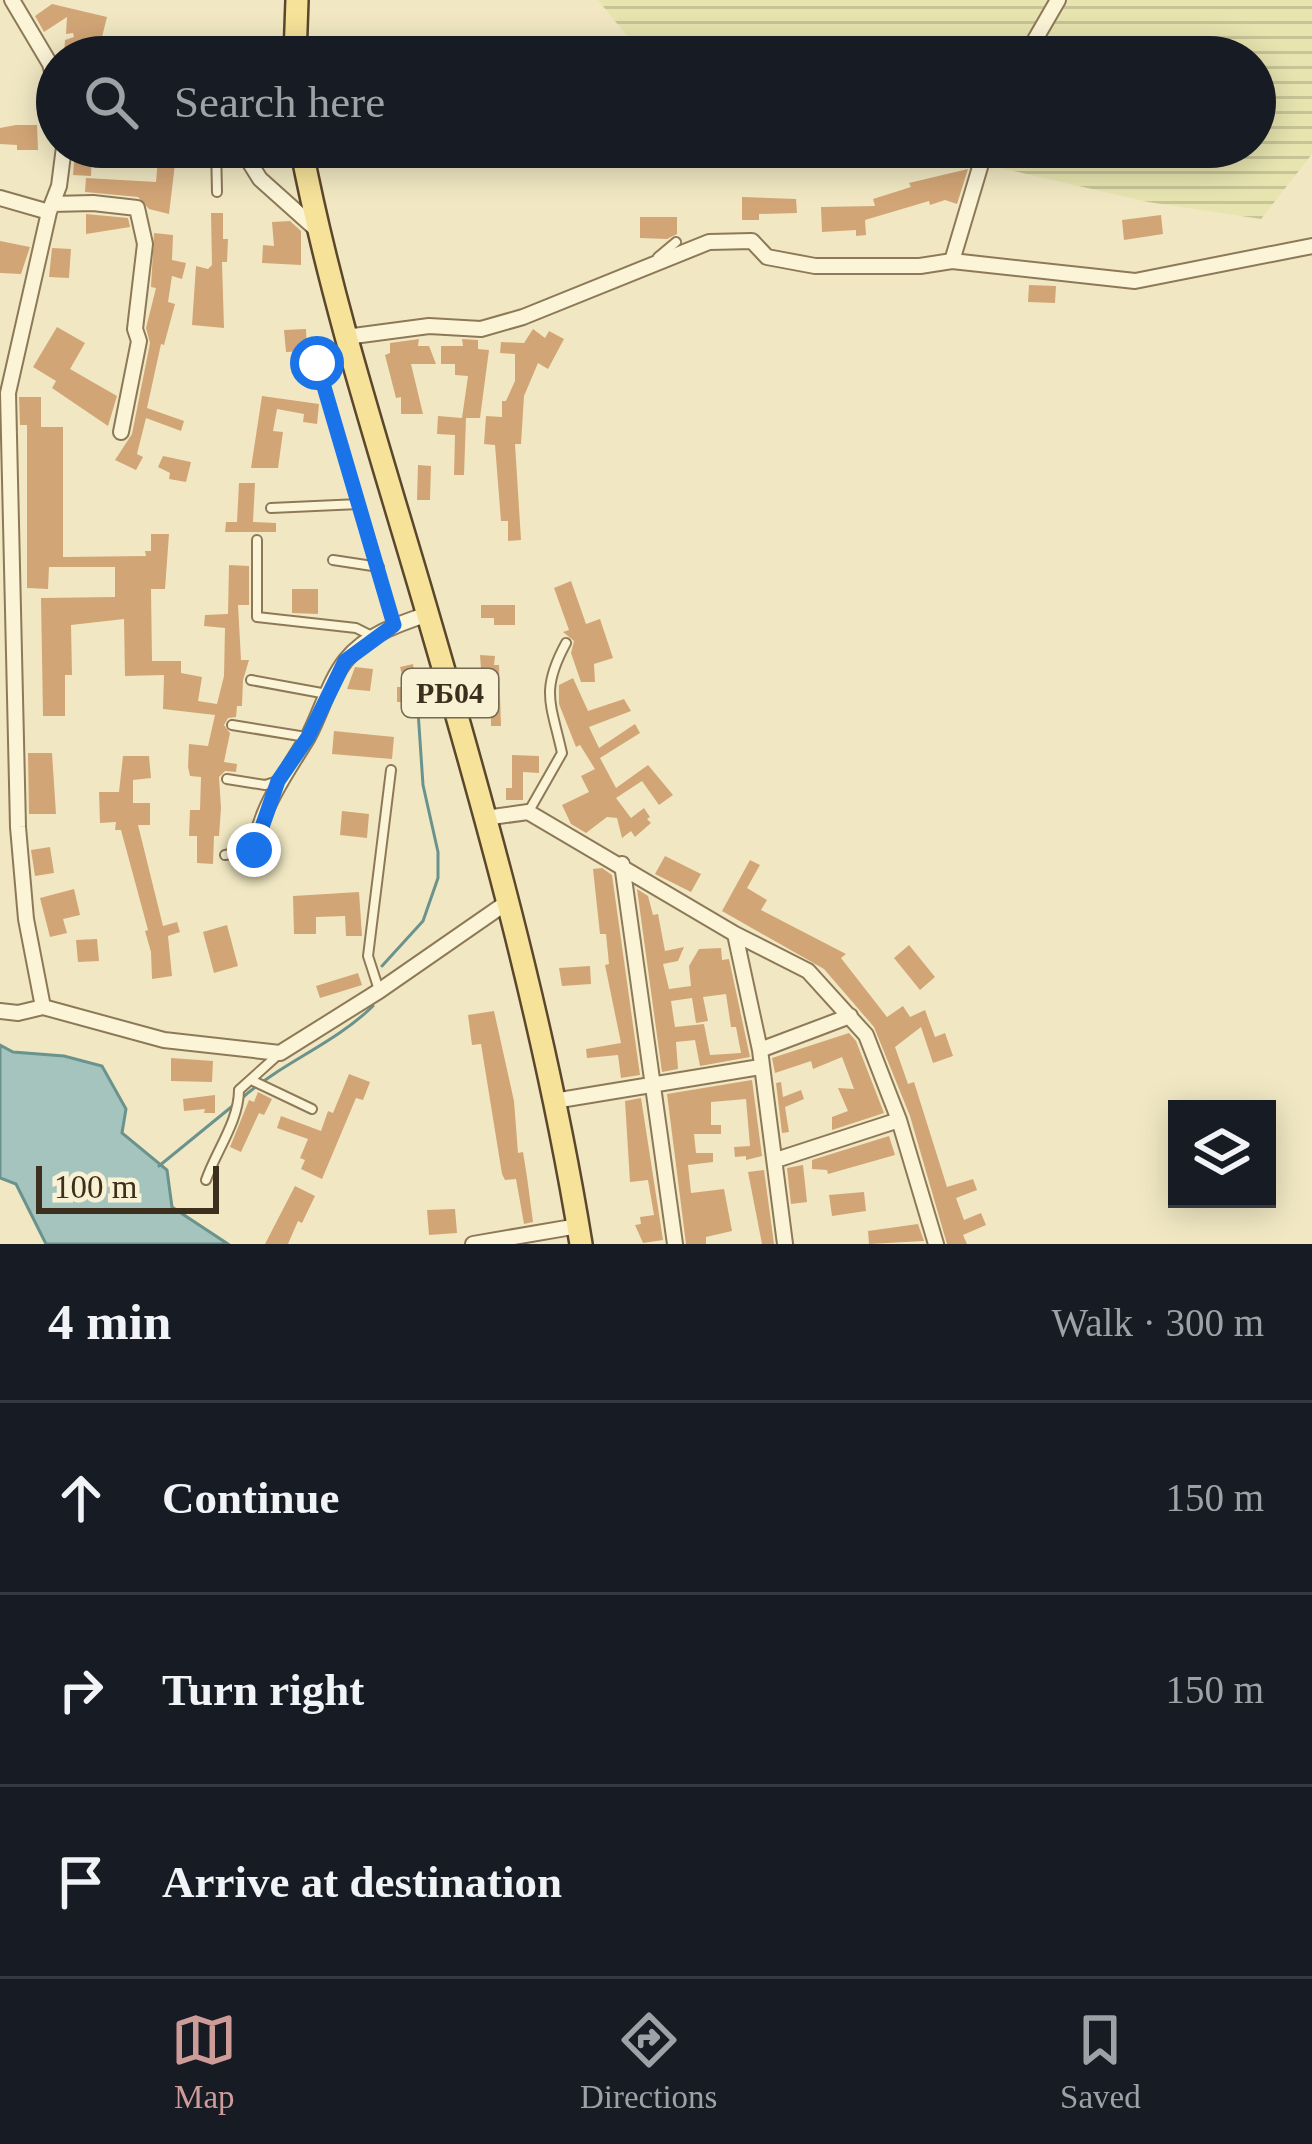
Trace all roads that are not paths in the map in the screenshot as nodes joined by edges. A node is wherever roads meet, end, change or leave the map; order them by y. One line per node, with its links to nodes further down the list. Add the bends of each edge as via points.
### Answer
1 (12, 0): 6 (street)
2 (297, 0): 4 (main road)
3 (1058, 0): 5 (street)
4 (296, 36)
5 (1037, 36)
6 (36, 38)
7 (59, 168): 14 (street)
8 (217, 168): 12 (lane)
9 (253, 168): 15 (street)
10 (305, 168): 15 (main road, РБ04)
11 (980, 168): 18 (street)
12 (218, 192)
13 (0, 198): 14 (street)
14 (50, 208): 22 (street); 23 (street, via 137,208 146,244)
15 (317, 230): 20 (main road, РБ04)
16 (676, 242): 19 (lane)
17 (1312, 246): 18 (street, via 1136,281)
18 (952, 261): 19 (street, via 815,266 766,257 752,241 709,242)
19 (647, 266): 20 (street, via 481,329 429,326)
20 (346, 337): 30 (main road, РБ04)
21 (317, 363): 25 (lane)
22 (4, 394): 24 (street)
23 (121, 432)
24 (5, 482): 34 (street)
25 (359, 504): 26 (lane); 29 (lane)
26 (271, 508)
27 (257, 540): 32 (lane, via 257,616)
28 (333, 560): 29 (lane)
29 (379, 567): 31 (lane)
30 (428, 614): 31 (street); 43 (main road, РБ04)
31 (394, 625): 32 (street)
32 (374, 637): 36 (street, via 345,661)
33 (566, 644): 42 (lane, via 548,689 562,753)
34 (8, 673): 50 (street, via 26,919)
35 (251, 680): 36 (lane)
36 (329, 694): 38 (street)
37 (232, 725): 38 (lane)
38 (308, 737): 41 (street)
39 (391, 770): 49 (lane, via 368,956)
40 (227, 779): 41 (lane)
41 (278, 781): 45 (street)
42 (528, 812): 43 (street); 46 (street)
43 (485, 818): 47 (main road, РБ04)
44 (225, 854): 45 (lane)
45 (254, 858)
46 (622, 864): 48 (street); 57 (street)
47 (506, 903): 49 (street); 58 (main road, РБ04)
48 (735, 934): 52 (street, via 808,971); 53 (street)
49 (379, 991): 54 (street)
50 (43, 1006): 51 (street); 54 (street, via 164,1040)
51 (0, 1011)
52 (850, 1016): 53 (street); 60 (street, via 866,1035)
53 (760, 1050): 55 (street)
54 (280, 1053): 56 (lane)
55 (760, 1067): 57 (street); 61 (street)
56 (256, 1082): 59 (lane); 62 (lane, via 239,1090)
57 (654, 1084): 58 (street); 65 (street)
58 (554, 1101): 63 (main road, РБ04)
59 (312, 1109)
60 (899, 1120): 61 (street); 67 (street)
61 (776, 1160): 66 (street)
62 (206, 1180)
63 (579, 1235): 64 (street)
64 (473, 1244)
65 (675, 1244)
66 (785, 1244)
67 (936, 1244)

